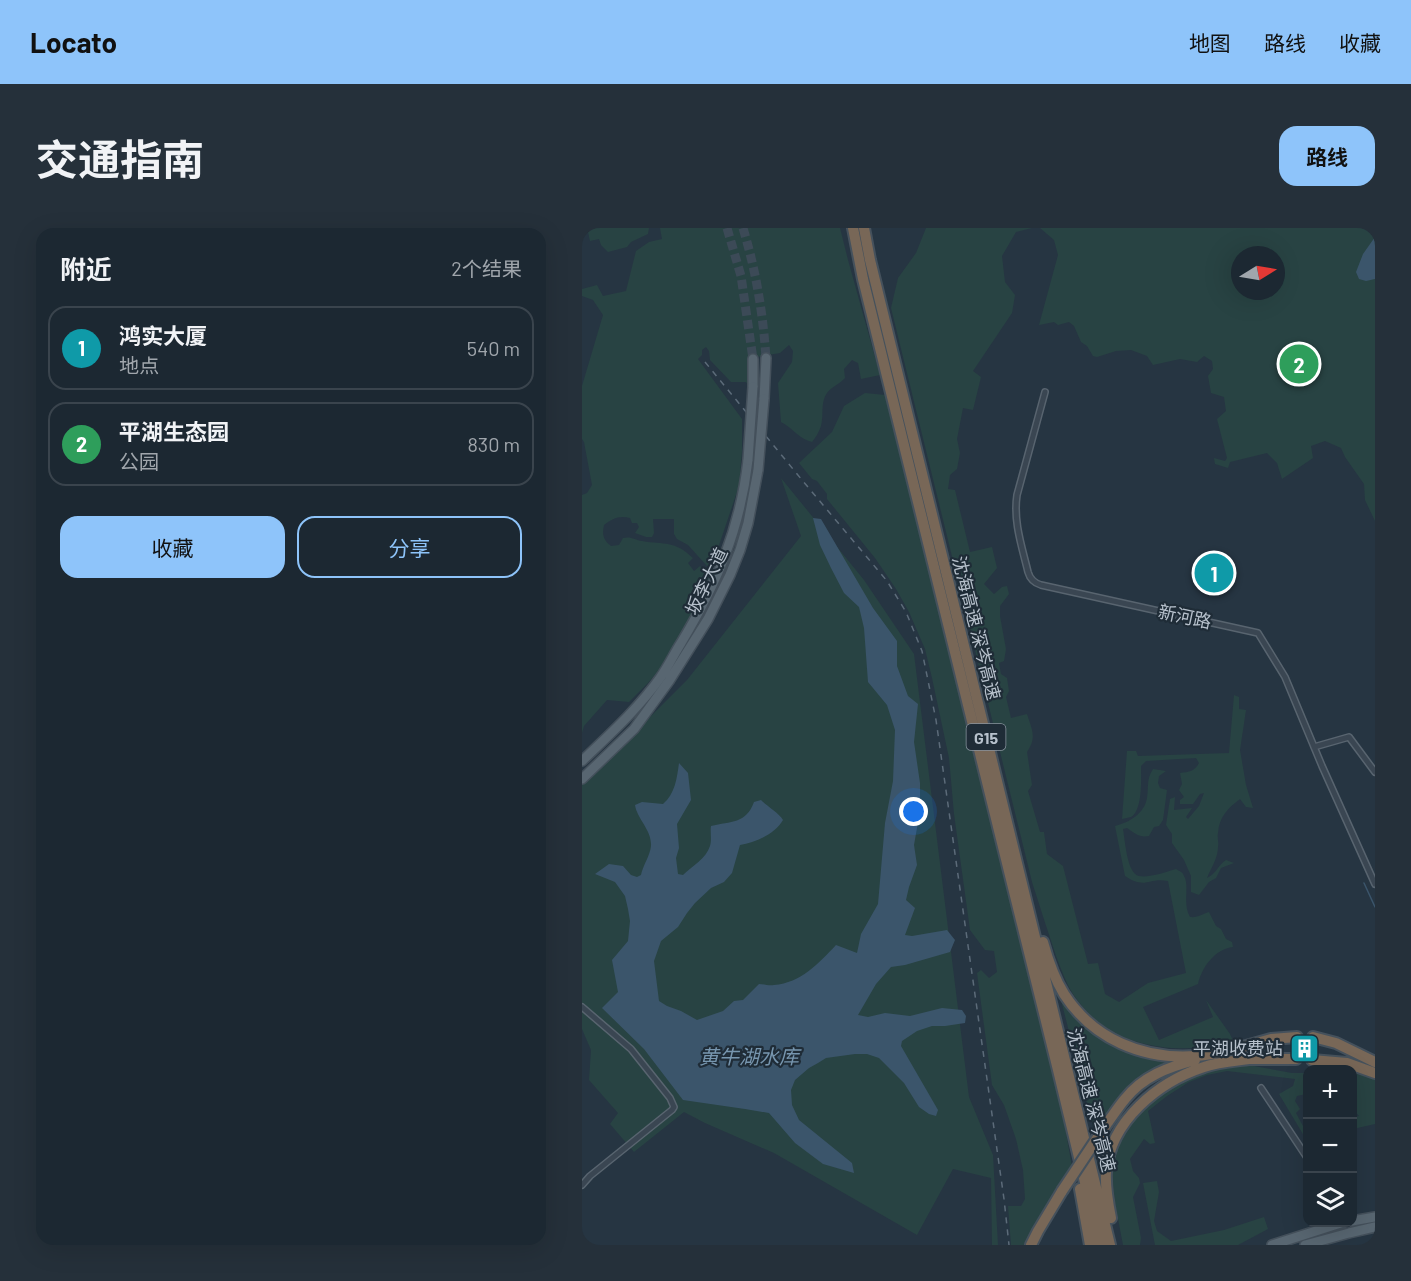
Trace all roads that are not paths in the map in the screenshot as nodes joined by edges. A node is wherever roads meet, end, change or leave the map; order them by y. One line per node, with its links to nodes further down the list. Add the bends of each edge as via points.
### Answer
1 (853, 228): 22 (highway, 沈海高速 深岑高速 / G15)
2 (864, 228): 10 (highway, 沈海高速 深岑高速 / G15)
3 (766, 358): 9 (main road, 坂李大道, bridge, via 758,470 750,515 730,575 669,681 634,729)
4 (753, 359): 7 (main road, 坂李大道, bridge, via 746,482 720,571 659,679 635,709)
5 (1044, 392): 6 (street, 新河路, via 1016,507 1030,578 1041,585 1258,633 1285,677)
6 (1314, 747): 8 (street, via 1349,737); 12 (street, 新河路)
7 (582, 761)
8 (1375, 772)
9 (582, 779)
10 (1007, 822): 17 (highway, via 1056,979 1088,1022 1112,1040 1160,1055 1197,1056); 36 (highway, 沈海高速 深岑高速 / G15)
11 (1375, 865): 12 (street)
12 (1369, 871): 13 (street, 新河路)
13 (1375, 884)
14 (582, 1007): 27 (street, via 631,1049 674,1107)
15 (1297, 1036): 17 (highway)
16 (1313, 1037): 21 (highway, via 1348,1048)
17 (1246, 1046): 25 (highway, via 1174,1065 1154,1075 1125,1098)
18 (1249, 1059): 19 (highway); 25 (highway, via 1215,1060 1156,1078 1128,1101); 37 (highway, via 1204,1066 1176,1078 1126,1121 1112,1145 1106,1171)
19 (1296, 1059)
20 (1312, 1060): 23 (highway, via 1347,1063)
21 (1375, 1064)
22 (1058, 1070): 34 (highway); 35 (highway, G15)
23 (1375, 1074)
24 (1261, 1088): 26 (street)
25 (1109, 1125): 33 (highway, bridge)
26 (1303, 1151)
27 (582, 1185)
28 (1375, 1217): 29 (main road)
29 (1357, 1220)
30 (1328, 1227): 38 (main road)
31 (1375, 1227): 32 (main road)
32 (1308, 1244)
33 (1033, 1245)
34 (1090, 1245)
35 (1100, 1245)
36 (1110, 1245)
37 (1115, 1245)
38 (1272, 1245)

